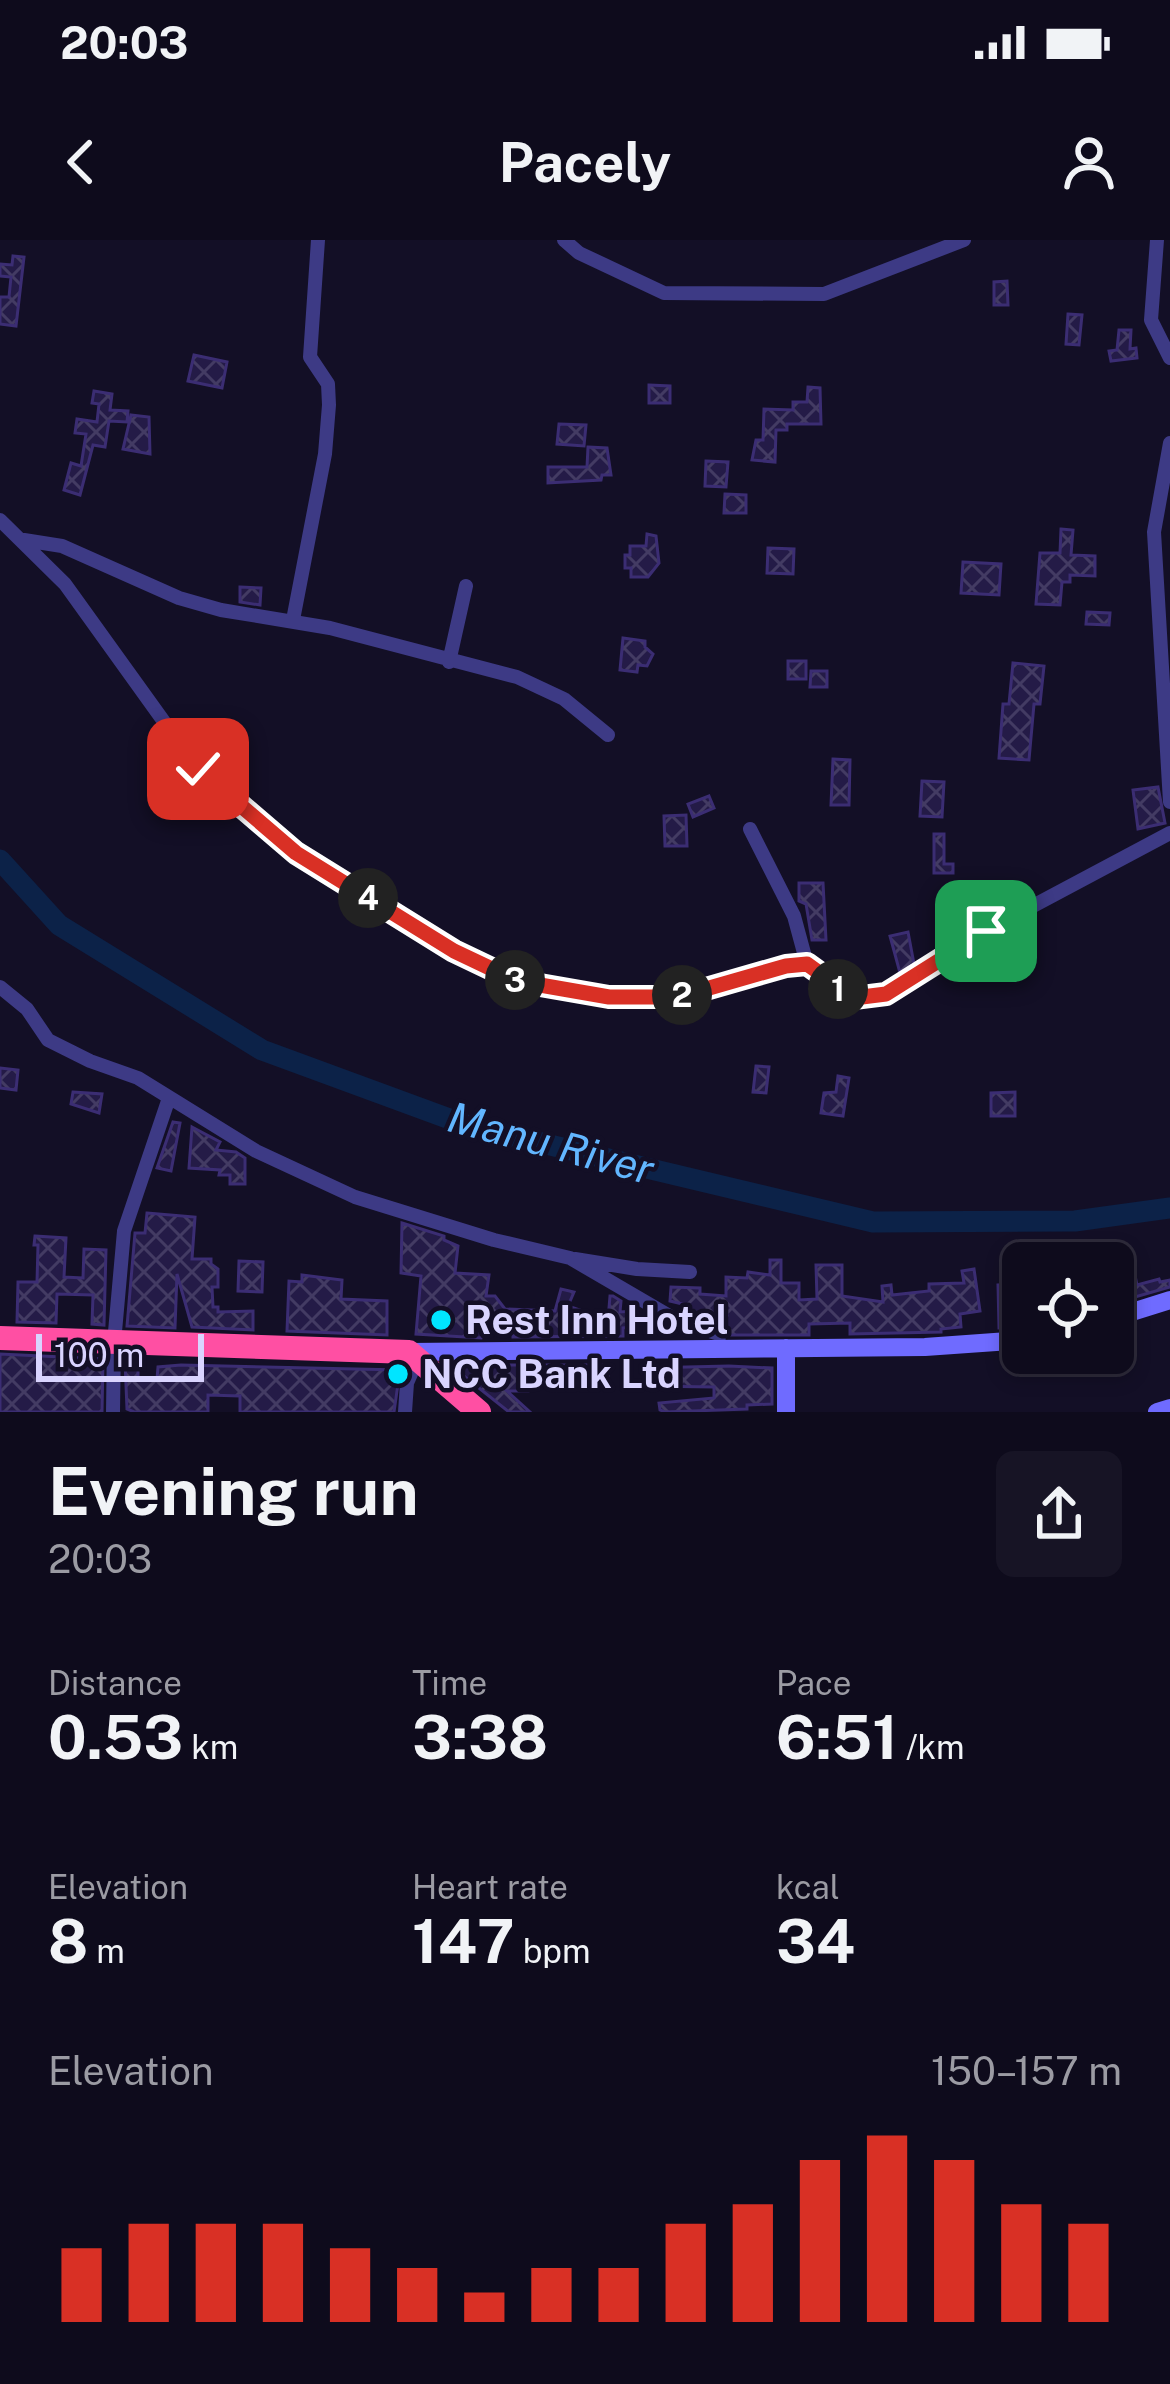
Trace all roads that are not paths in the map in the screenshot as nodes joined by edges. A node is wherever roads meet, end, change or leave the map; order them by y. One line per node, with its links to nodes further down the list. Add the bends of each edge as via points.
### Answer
1 (318, 240): 10 (street, via 310,357 328,385 328,405)
2 (564, 240): 3 (street, via 664,293 824,295)
3 (964, 240)
4 (1157, 240): 5 (street, via 1151,320)
5 (1170, 358)
6 (1170, 443): 13 (street, via 1154,532)
7 (0, 520): 8 (street)
8 (24, 540): 10 (street, via 62,546 179,598); 16 (street, via 65,584 198,769 296,853 454,951 517,981 609,997 678,997)
9 (466, 586): 11 (street)
10 (293, 620): 11 (street)
11 (449, 662): 12 (street, via 517,677 564,699)
12 (608, 735)
13 (1170, 802)
14 (750, 829): 16 (street, via 794,916)
15 (1170, 833): 16 (street, via 886,994 854,998)
16 (807, 964)
17 (0, 987): 18 (street, via 48,1040)
18 (169, 1098): 19 (street, via 355,1197); 24 (street, via 124,1232)
19 (570, 1258): 20 (street); 27 (street, via 678,1321 719,1334)
20 (690, 1272)
21 (1170, 1300): 22 (main road)
22 (1134, 1311)
23 (0, 1338): 24 (highway)
24 (114, 1342): 28 (highway); 30 (street)
25 (1002, 1342): 26 (main road)
26 (786, 1348): 27 (main road); 33 (main road)
27 (718, 1349): 28 (main road)
28 (413, 1356): 31 (street); 32 (highway)
29 (1170, 1408): 34 (main road)
30 (113, 1412)
31 (405, 1412)
32 (479, 1412)
33 (786, 1412)
34 (1157, 1412)

